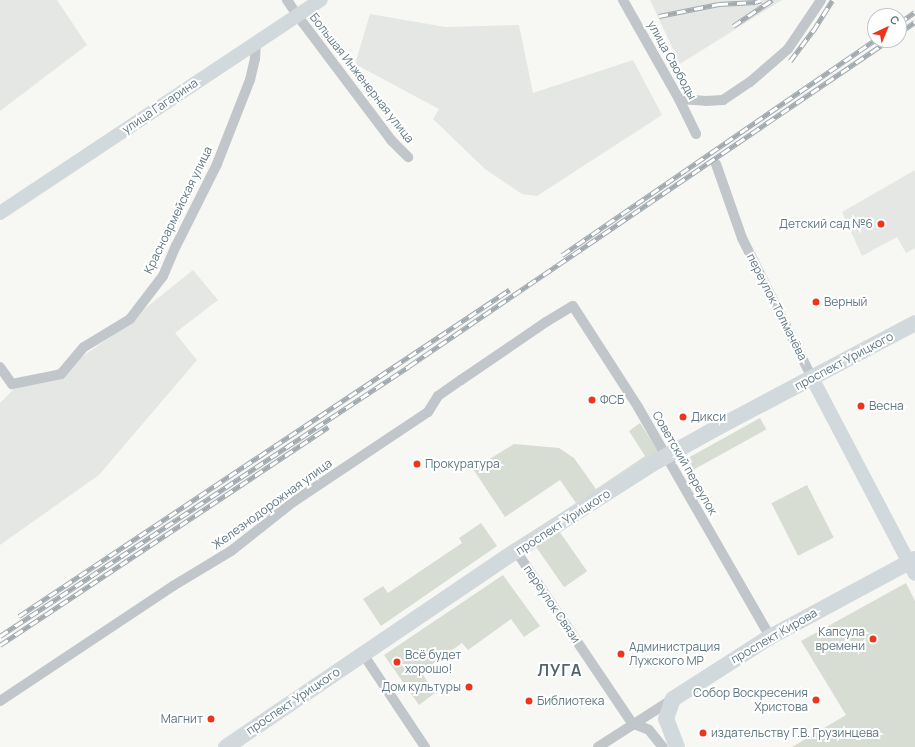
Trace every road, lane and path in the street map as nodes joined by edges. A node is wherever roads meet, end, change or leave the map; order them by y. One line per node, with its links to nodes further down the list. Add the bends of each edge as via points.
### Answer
1 (287, 0): 5 (street, Большая Инженерная улица)
2 (321, 0): 5 (street, улица Гагарина)
3 (623, 0): 7 (street, улица Свободы)
4 (821, 0): 7 (street, via 788,49 750,82 723,100)
5 (297, 15): 6 (street, улица Гагарина); 9 (street, Большая Инженерная улица, via 392,141)
6 (256, 42): 11 (street, улица Гагарина); 14 (street, Красноармейская улица, via 250,80 217,164 163,276 130,319 84,347 61,374 12,384)
7 (679, 99): 8 (street, улица Свободы)
8 (696, 134)
9 (408, 157)
10 (716, 164): 15 (street, переулок Толмачёва, via 742,238)
11 (0, 213)
12 (573, 306): 16 (street, Советский переулок, via 638,407); 22 (street, Железнодорожная улица, via 438,396 428,412 293,502 231,551 173,586)
13 (915, 323): 15 (main road, проспект Урицкого)
14 (0, 367)
15 (812, 378): 16 (main road, проспект Урицкого); 18 (street, переулок Толмачёва)
16 (666, 456): 17 (main road, проспект Урицкого); 19 (street, Советский переулок)
17 (516, 551): 20 (main road, проспект Урицкого); 23 (street, переулок Связи)
18 (913, 565): 19 (main road, проспект Кирова)
19 (770, 637): 21 (main road, проспект Кирова)
20 (363, 654): 24 (main road, проспект Урицкого); 25 (street)
21 (673, 699): 23 (street, проспект Кирова); 28 (main road, via 666,719)
22 (0, 701)
23 (632, 723): 26 (street, проспект Кирова); 27 (street, via 649,730)
24 (226, 747)
25 (425, 747)
26 (598, 747)
27 (663, 747)
28 (677, 747)

